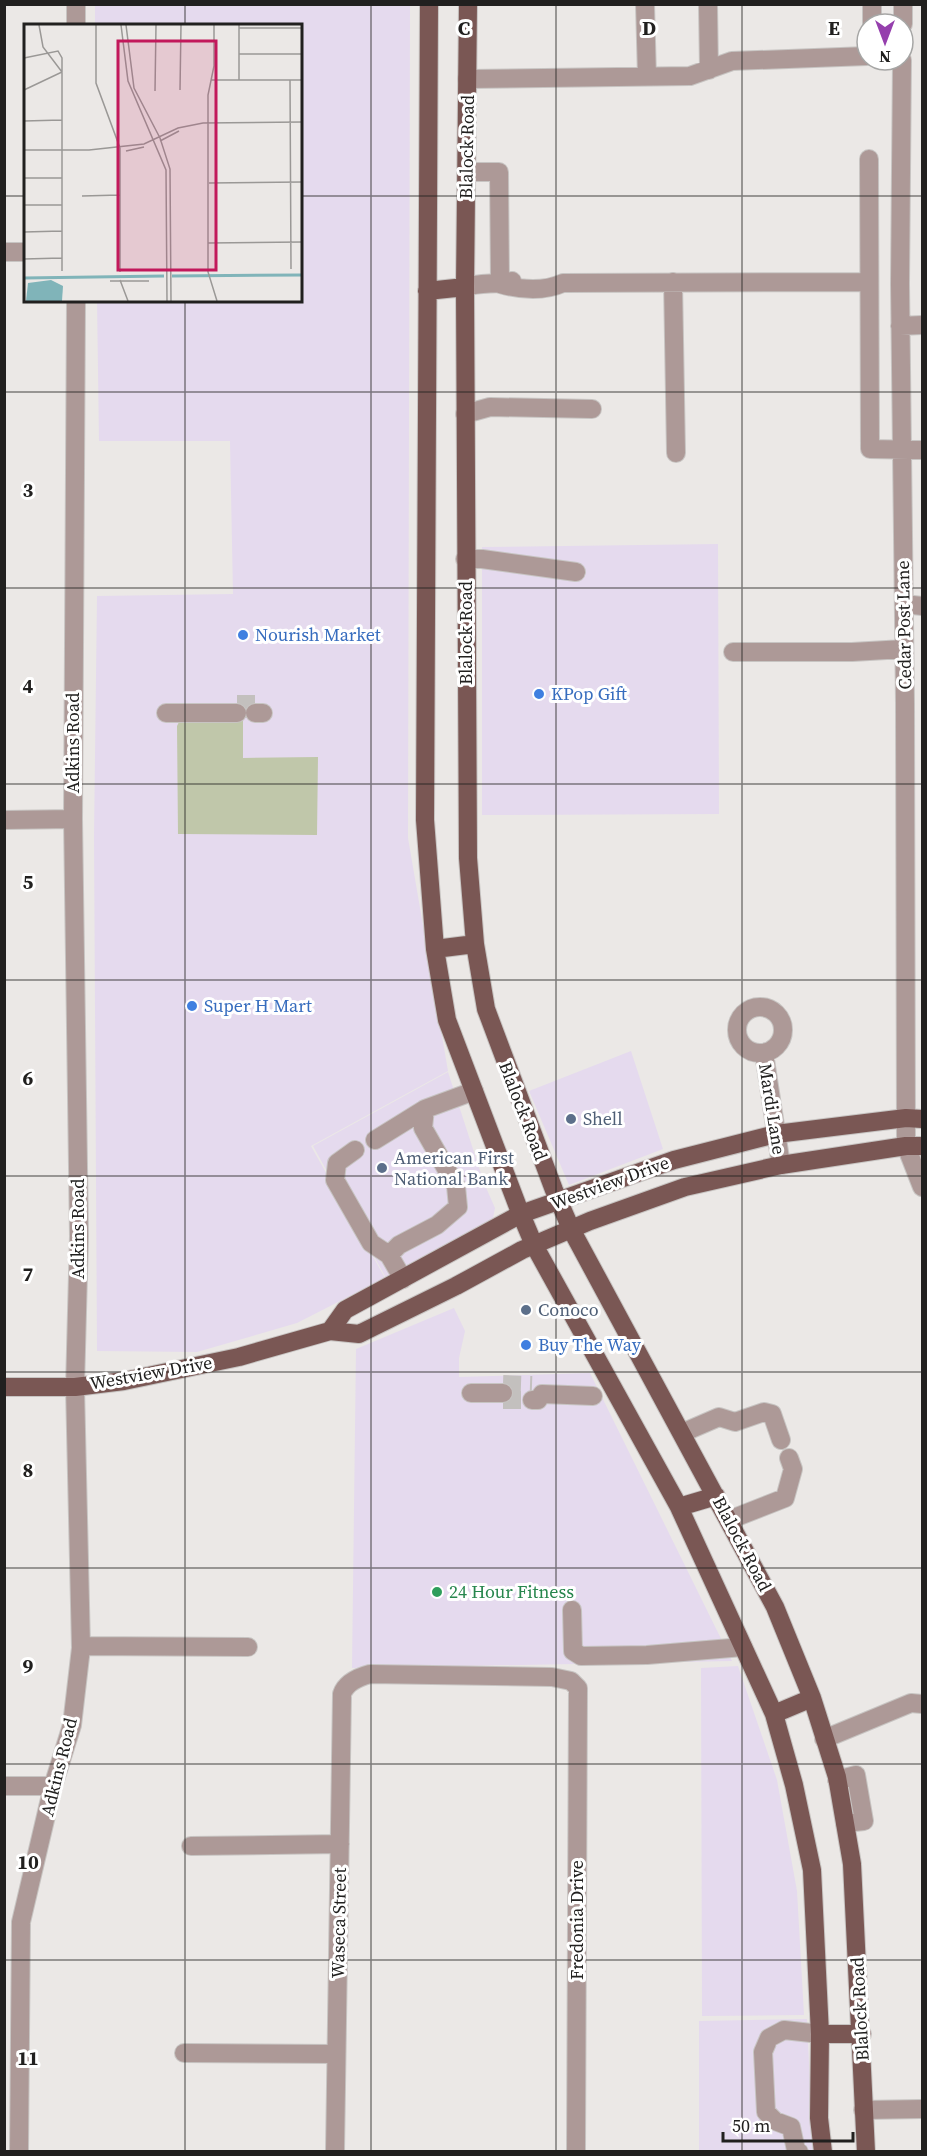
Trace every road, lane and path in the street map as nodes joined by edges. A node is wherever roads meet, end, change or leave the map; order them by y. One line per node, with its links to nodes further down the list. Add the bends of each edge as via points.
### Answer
1 (76, 4): 6 (street)
2 (429, 4): 20 (main road)
3 (468, 4): 11 (main road, Blalock Road)
4 (645, 4): 10 (street)
5 (708, 4): 8 (street)
6 (76, 24)
7 (855, 56): 8 (street, via 732,61)
8 (709, 70): 10 (street, via 690,76)
9 (902, 72): 23 (street, Cedar Post Lane)
10 (647, 77): 11 (street)
11 (467, 79): 13 (main road, Blalock Road)
12 (868, 159): 17 (street)
13 (466, 172): 18 (street, via 499,172); 19 (main road, Blalock Road)
14 (4, 252): 15 (street)
15 (24, 252)
16 (674, 282): 17 (street); 18 (street, via 563,283 553,278); 28 (street)
17 (869, 282): 27 (street, via 870,449)
18 (500, 284): 19 (street)
19 (465, 287): 20 (main road); 25 (main road, Blalock Road)
20 (427, 291): 42 (main road, via 425,820)
21 (76, 302): 40 (street, Adkins Road)
22 (922, 325): 23 (street)
23 (900, 326): 27 (street, Cedar Post Lane)
24 (592, 409): 25 (street, via 489,407)
25 (465, 414): 29 (main road, Blalock Road)
26 (922, 450): 27 (street)
27 (902, 451): 31 (street, Cedar Post Lane)
28 (676, 453)
29 (465, 559): 30 (street); 41 (main road, Blalock Road, via 466,820)
30 (576, 572)
31 (904, 604): 32 (street); 33 (street, Cedar Post Lane)
32 (922, 606)
33 (904, 649): 34 (street); 35 (street, Cedar Post Lane)
34 (733, 652)
35 (914, 703): 38 (street, Cedar Post Lane)
36 (248, 709): 37 (street)
37 (166, 713)
38 (914, 807): 44 (street, Cedar Post Lane)
39 (4, 819): 40 (street)
40 (73, 819): 63 (street, Adkins Road, via 79,1236)
41 (475, 944): 42 (main road); 55 (main road, Blalock Road, via 486,1009)
42 (435, 949): 46 (main road, via 447,1020)
43 (922, 999): 44 (street)
44 (906, 1011): 48 (street, Cedar Post Lane)
45 (764, 1053): 49 (street, Mardi Lane)
46 (474, 1091): 47 (street); 56 (main road)
47 (426, 1109): 50 (street); 59 (street, via 423,1128 456,1186 458,1207)
48 (914, 1119): 49 (main road, Westview Drive); 51 (street, Cedar Post Lane)
49 (776, 1134): 53 (street, Mardi Lane); 55 (main road, Westview Drive, via 674,1160)
50 (375, 1140)
51 (914, 1146): 53 (main road, Westview Drive); 54 (street, Cedar Post Lane)
52 (355, 1150): 59 (street, via 337,1162 335,1180 371,1243)
53 (781, 1165): 57 (main road, Westview Drive, via 685,1187)
54 (922, 1187)
55 (559, 1201): 56 (main road, Westview Drive); 57 (main road, Blalock Road)
56 (521, 1214): 58 (main road); 60 (main road, Westview Drive)
57 (571, 1229): 58 (main road, Westview Drive); 68 (main road, Blalock Road)
58 (534, 1245): 61 (main road, Westview Drive, via 359,1334); 72 (main road)
59 (389, 1255): 60 (street)
60 (403, 1279): 61 (main road, Westview Drive, via 345,1310)
61 (330, 1331): 63 (main road, Westview Drive, via 238,1358)
62 (4, 1387): 63 (main road, Westview Drive)
63 (75, 1387): 75 (street, Adkins Road)
64 (471, 1393): 65 (street)
65 (500, 1393)
66 (534, 1393): 67 (street)
67 (593, 1396)
68 (682, 1433): 69 (street, via 720,1418 735,1422 764,1412 772,1414); 71 (main road, Blalock Road)
69 (782, 1440)
70 (789, 1458): 73 (street, via 793,1469 785,1498)
71 (716, 1496): 72 (main road); 73 (main road, Blalock Road)
72 (678, 1507): 77 (main road)
73 (729, 1520): 79 (main road, Blalock Road, via 775,1607)
74 (572, 1610): 77 (street, via 573,1651 581,1656)
75 (81, 1646): 76 (street); 84 (street, Adkins Road, via 72,1725)
76 (248, 1647)
77 (743, 1647): 81 (main road)
78 (342, 1694): 85 (street, Waseca Street); 95 (street, Fredonia Drive, via 350,1683 370,1674 552,1677 571,1681 578,1688)
79 (812, 1698): 81 (main road); 82 (main road, Blalock Road)
80 (922, 1704): 82 (street, via 911,1703)
81 (774, 1714): 87 (main road, via 812,1870)
82 (825, 1739): 88 (main road, Blalock Road, via 837,1780 852,1864)
83 (4, 1786): 84 (street)
84 (53, 1786): 93 (street, Adkins Road, via 21,1922)
85 (340, 1844): 86 (street); 90 (street, Waseca Street)
86 (191, 1846)
87 (820, 2034): 88 (main road); 96 (street, via 783,2030 769,2038 763,2052 766,2112 775,2121 791,2127); 97 (main road, via 819,2118)
88 (862, 2034): 92 (main road, Blalock Road)
89 (184, 2053): 90 (street)
90 (336, 2054): 94 (street, Waseca Street)
91 (922, 2109): 92 (street)
92 (863, 2110): 98 (main road, Blalock Road)
93 (19, 2151)
94 (335, 2151)
95 (576, 2151)
96 (799, 2151)
97 (823, 2151)
98 (866, 2151)

